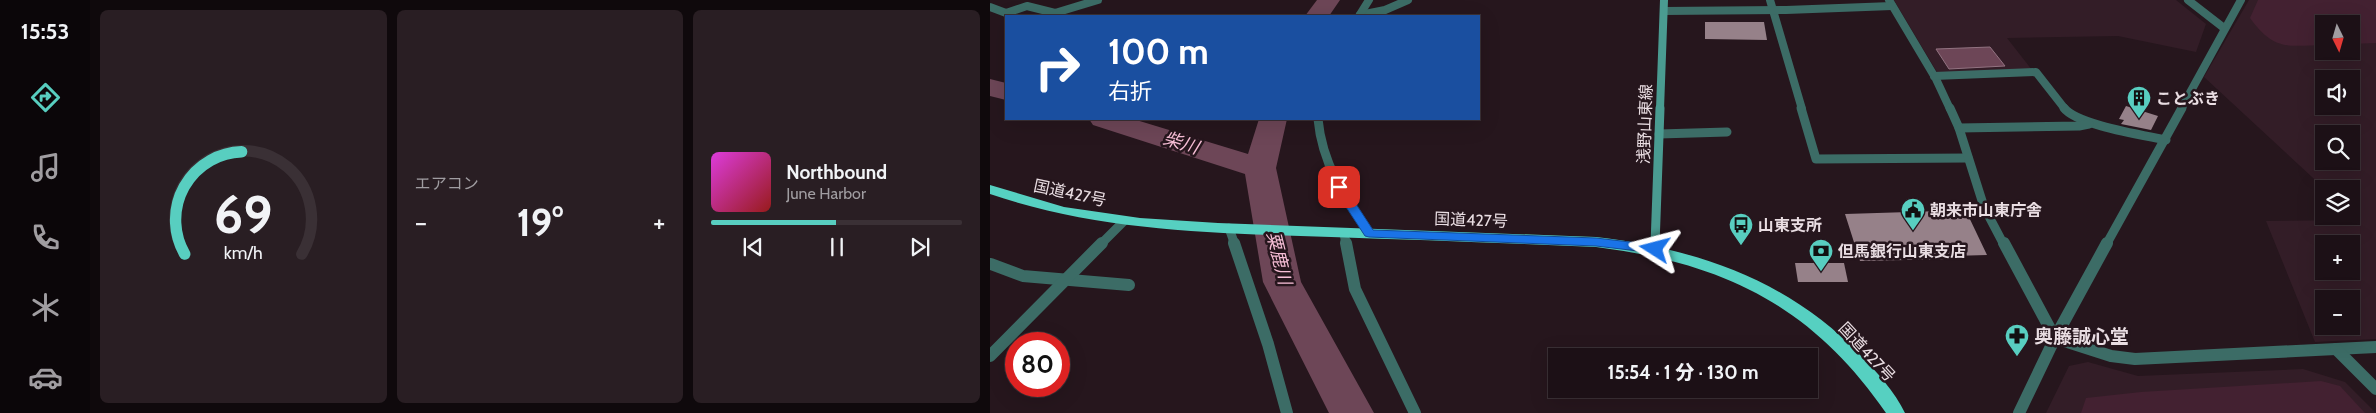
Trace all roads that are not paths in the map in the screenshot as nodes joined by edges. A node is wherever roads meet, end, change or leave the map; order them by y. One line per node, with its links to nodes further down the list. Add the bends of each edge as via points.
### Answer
1 (1098, 0): 9 (street, via 1055,13 1027,6 1006,12)
2 (1369, 0): 12 (street)
3 (1408, 0): 12 (street, via 1385,10)
4 (1664, 0): 11 (main road, 浅野山東線)
5 (1770, 0): 10 (street)
6 (2188, 0): 13 (street)
7 (2241, 0): 13 (street)
8 (1890, 3): 10 (street); 14 (street)
9 (990, 7)
10 (1773, 10): 11 (street); 21 (street, via 1816,159)
11 (1664, 11): 19 (main road, 浅野山東線)
12 (1360, 15)
13 (2224, 28): 20 (street)
14 (1934, 76): 16 (street, via 2036,72 2068,112); 17 (street)
15 (1318, 120): 26 (street, via 1319,141 1326,164)
16 (2092, 123): 17 (street, via 2080,126); 20 (street)
17 (1959, 128): 21 (street)
18 (1727, 132): 19 (street)
19 (1659, 134): 27 (main road, 浅野山東線)
20 (2166, 140): 31 (street)
21 (1968, 158): 31 (street, via 1984,207)
22 (990, 189): 23 (highway, 国道427号, via 1044,208)
23 (1124, 221): 24 (highway, 国道427号); 29 (street)
24 (1233, 228): 25 (highway, 国道427号); 36 (street)
25 (1338, 232): 26 (highway, 国道427号); 37 (street, via 1355,289)
26 (1369, 233): 27 (highway, 国道427号, via 1596,242)
27 (1655, 249): 38 (highway, 国道427号, via 1730,273 1773,294 1815,323 1854,359)
28 (991, 264): 29 (street, via 1023,276)
29 (1066, 280): 30 (street); 34 (street)
30 (1130, 285)
31 (2055, 338): 33 (street, via 2112,356 2135,359); 39 (street)
32 (2376, 347): 33 (street)
33 (2336, 349): 35 (street)
34 (990, 356)
35 (2376, 389)
36 (1287, 413)
37 (1415, 413)
38 (1896, 413)
39 (2019, 413)

